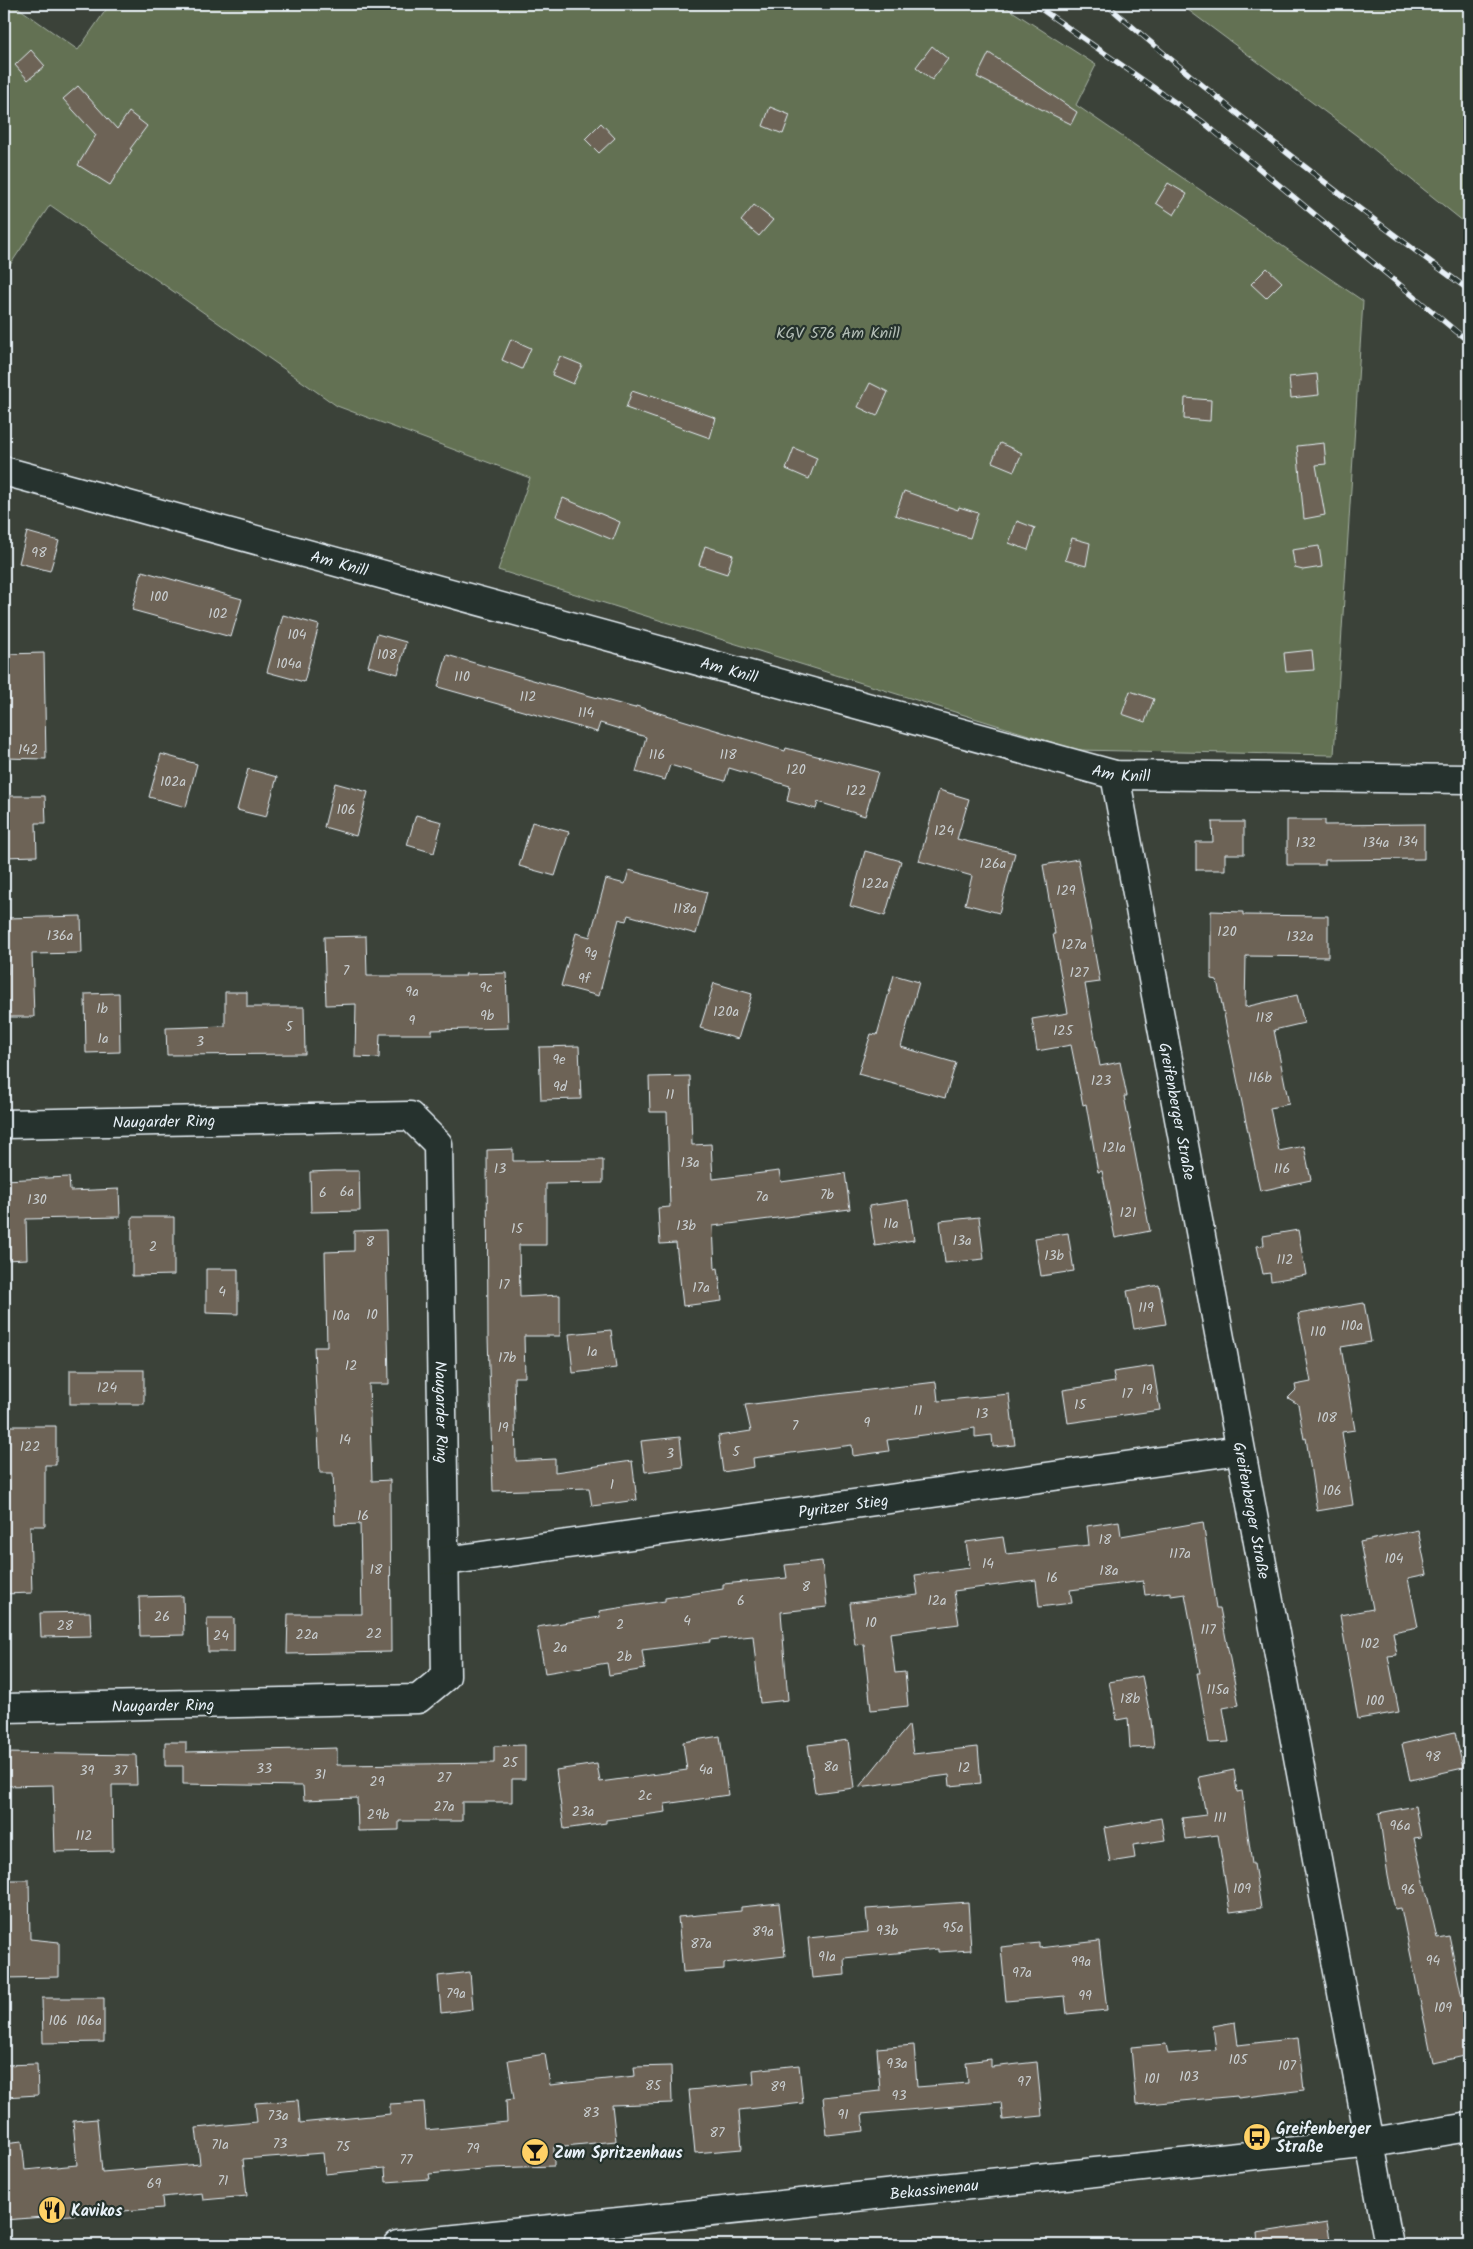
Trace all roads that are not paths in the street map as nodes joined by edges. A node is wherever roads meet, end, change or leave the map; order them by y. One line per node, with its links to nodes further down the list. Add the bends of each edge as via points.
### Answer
1 (4, 471): 2 (street, Am Knill)
2 (1115, 775): 3 (street, Am Knill); 5 (street, Greifenberger Straße)
3 (1469, 778)
4 (4, 1124): 6 (street, Naugarder Ring, via 410,1116 438,1144)
5 (1240, 1450): 6 (street, Pyritzer Stieg); 9 (street, Greifenberger Straße)
6 (446, 1561): 7 (street, Naugarder Ring, via 446,1676 418,1699)
7 (4, 1708)
8 (1469, 2127): 9 (street, Bekassinenau)
9 (1372, 2143): 10 (street, Bekassinenau); 12 (street, Greifenberger Straße)
10 (575, 2236): 11 (street, Bekassinenau)
11 (398, 2245)
12 (1389, 2245)

